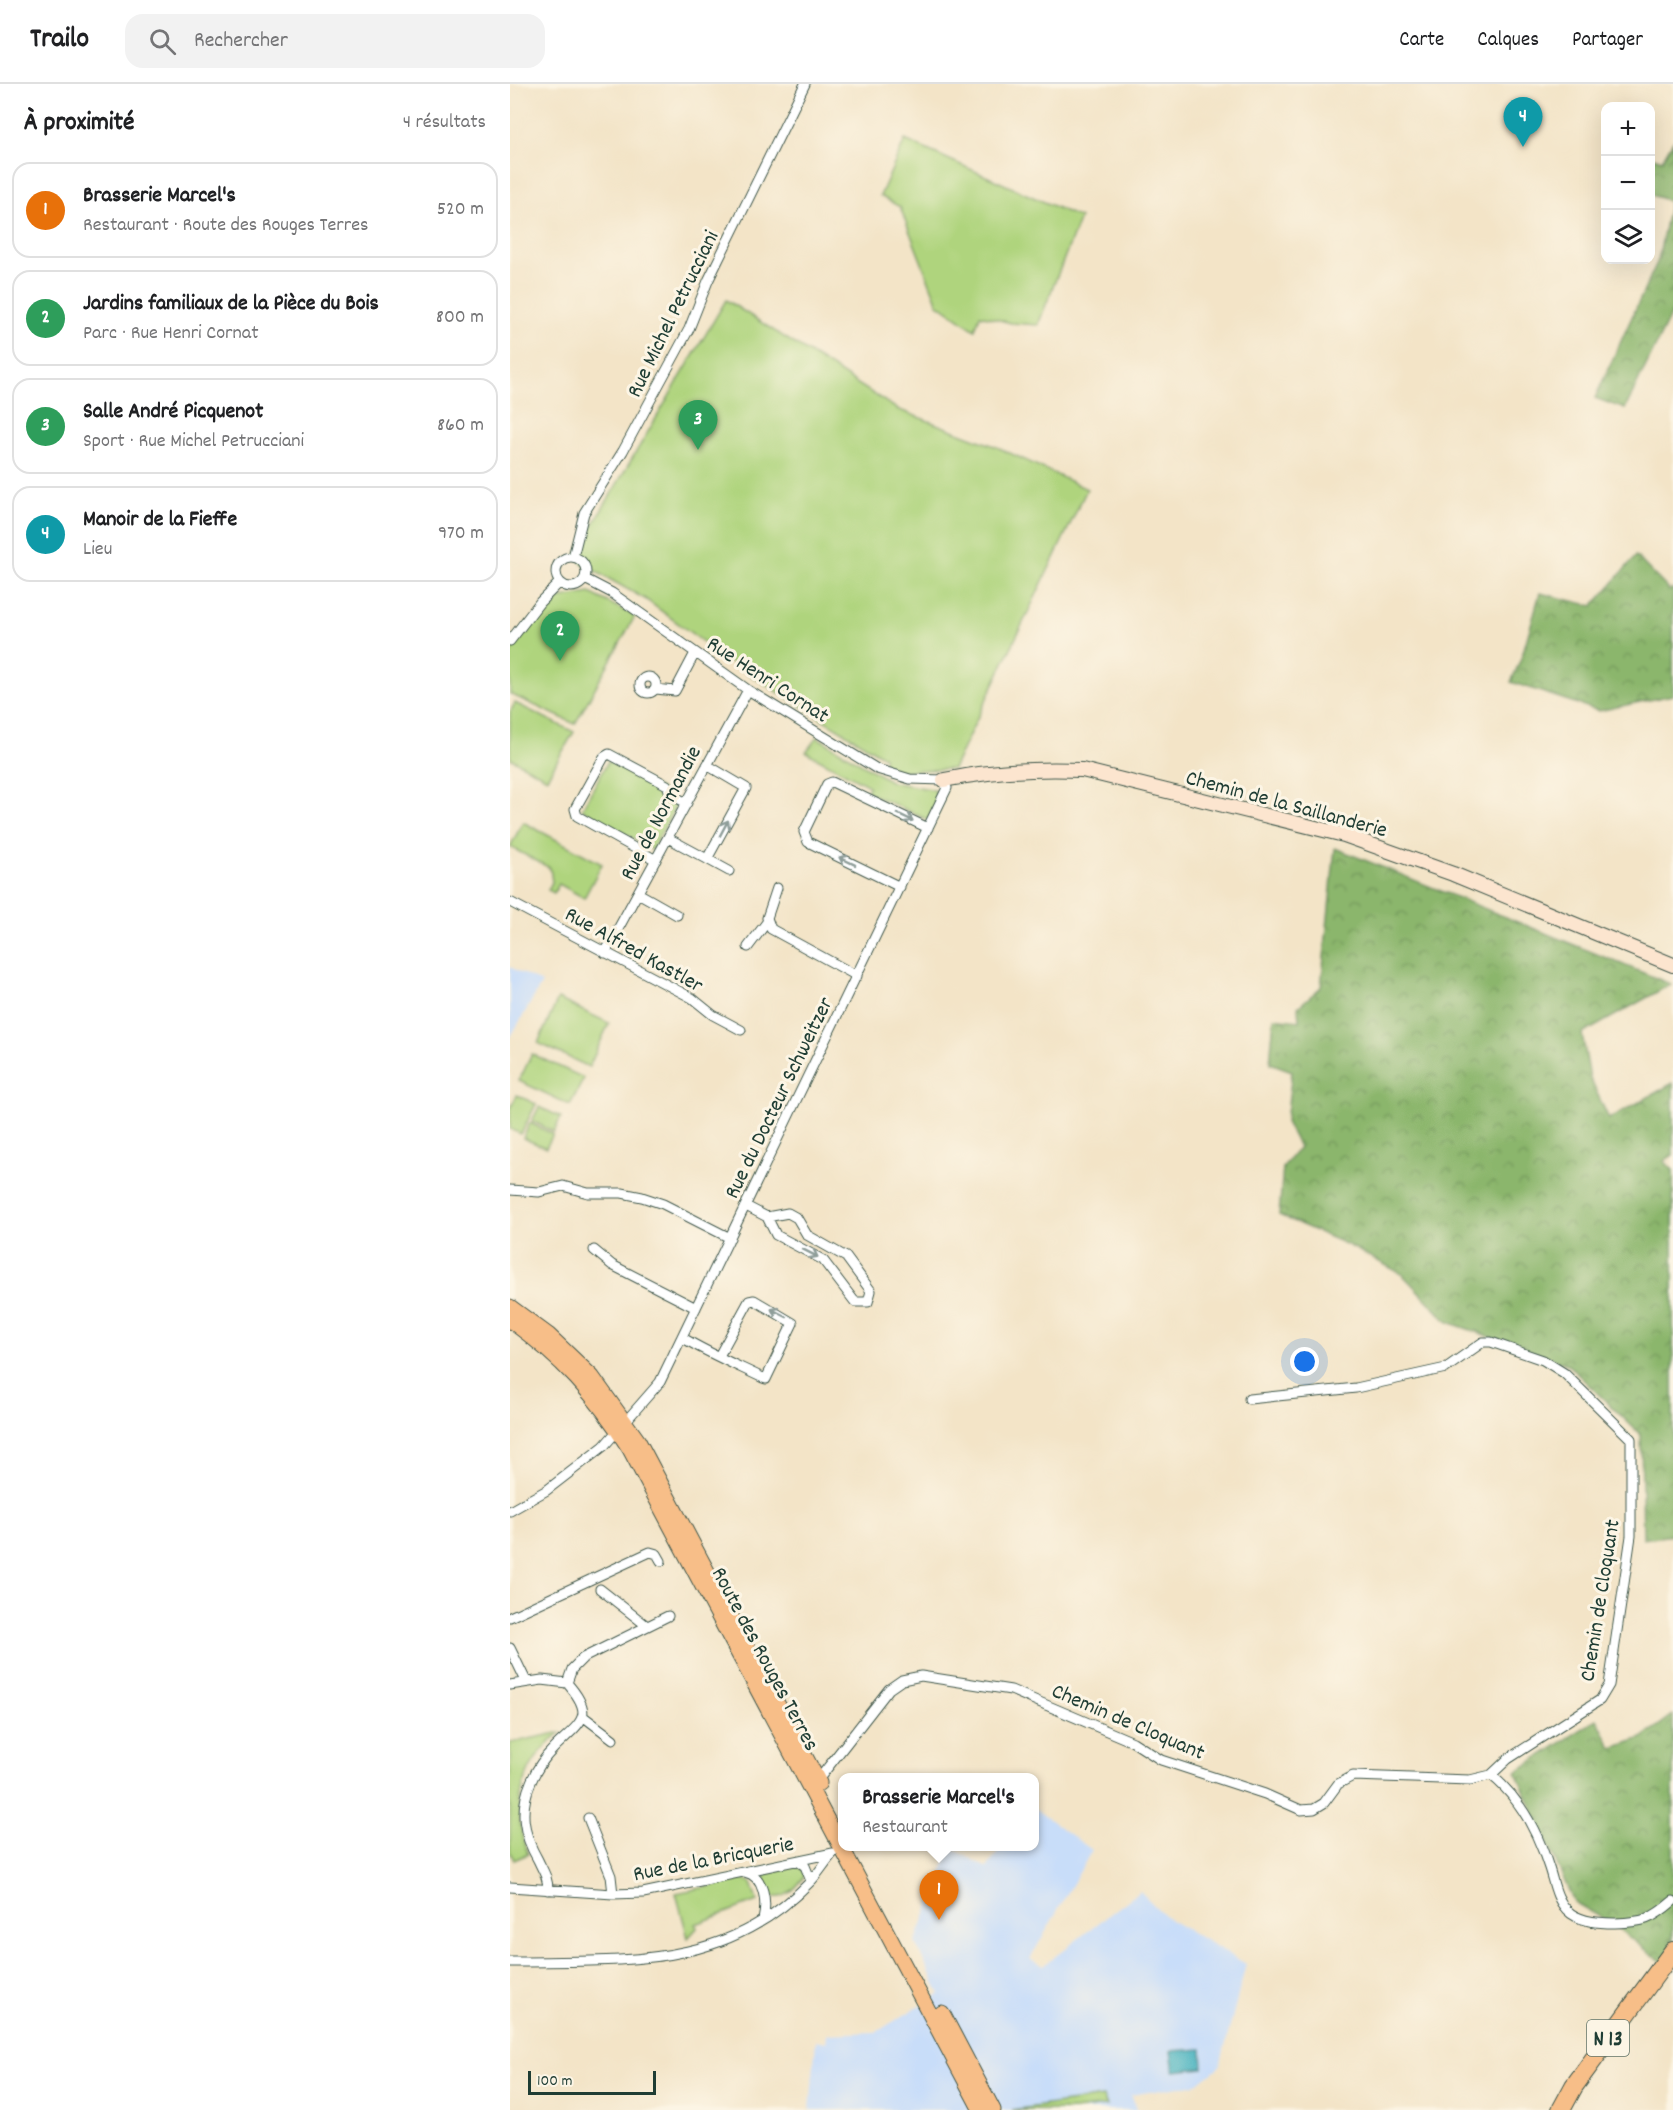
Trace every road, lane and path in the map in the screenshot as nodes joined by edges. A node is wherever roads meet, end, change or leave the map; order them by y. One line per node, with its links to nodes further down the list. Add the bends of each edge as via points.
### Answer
1 (805, 84): 2 (street, Rue Michel Petrucciani, via 708,281 689,329 628,443 584,513)
2 (573, 557): 3 (street, via 585,565); 4 (street, via 558,563)
3 (585, 579): 4 (street, via 573,587); 6 (street, Rue Henri Cornat, via 612,593)
4 (560, 582): 5 (street)
5 (510, 641)
6 (695, 653): 7 (street, via 675,691); 8 (street, Rue Henri Cornat)
7 (656, 689)
8 (748, 690): 9 (street, Rue de Normandie); 10 (street, Rue Henri Cornat, via 877,770 910,779)
9 (707, 765): 11 (street, Rue de Normandie); 14 (street, one-way to 9, via 746,788)
10 (944, 780): 12 (street, Rue du Docteur Schweitzer, via 946,793); 25 (street, Chemin de la Saillanderie, via 1038,770 1082,770 1344,835 1453,874)
11 (687, 803): 13 (street, Rue de Normandie); 15 (street, via 671,795 667,785 609,754 575,809 577,816)
12 (928, 828): 17 (street, Rue du Docteur Schweitzer); 17 (street, one-way to 12, via 808,842 804,832 808,822 827,784 832,782)
13 (668, 838): 14 (street); 15 (street, Rue de Normandie)
14 (707, 859): 16 (street)
15 (656, 860): 19 (street, Rue de Normandie)
16 (729, 871)
17 (900, 887): 26 (street, Rue du Docteur Schweitzer)
18 (777, 888): 22 (street)
19 (638, 893): 21 (street); 24 (street, Rue de Normandie)
20 (510, 902): 24 (street, Rue Alfred Kastler)
21 (677, 915)
22 (767, 922): 23 (street); 26 (street, via 771,929)
23 (748, 947)
24 (605, 952): 27 (street, Rue Alfred Kastler, via 692,998)
25 (1673, 965)
26 (857, 976): 29 (street, Rue du Docteur Schweitzer)
27 (741, 1030)
28 (510, 1190): 31 (street, via 539,1192 562,1186 588,1193 642,1197)
29 (746, 1206): 30 (street); 31 (street, Rue du Docteur Schweitzer)
30 (767, 1217): 30 (street, one-way to 30, via 776,1235 823,1260 855,1302 868,1302 871,1291 846,1257 807,1235 788,1213)
31 (729, 1239): 34 (street, Rue du Docteur Schweitzer)
32 (594, 1250): 34 (street, via 612,1265)
33 (510, 1307): 39 (main road, Route des Rouges Terres, via 548,1335 592,1377)
34 (696, 1308): 36 (street, Rue du Docteur Schweitzer)
35 (510, 1320): 39 (main road, Route des Rouges Terres, via 589,1389)
36 (683, 1338): 37 (street); 39 (street, Rue du Docteur Schweitzer, via 652,1392)
37 (719, 1356): 37 (street, one-way to 37, via 766,1379 793,1323 754,1300 746,1304)
38 (1250, 1399): 52 (street, Chemin de Cloquant, via 1356,1388 1446,1368 1483,1342 1491,1342 1543,1360 1564,1373 1631,1439 1631,1536 1609,1685 1600,1700 1508,1759)
39 (622, 1427): 40 (street, Rue du Docteur Schweitzer, via 547,1490); 53 (main road, Route des Rouges Terres, via 650,1462); 56 (main road, Route des Rouges Terres)
40 (510, 1511)
41 (661, 1561): 44 (street, via 650,1552)
42 (600, 1589): 45 (street)
43 (668, 1616): 45 (street)
44 (510, 1617)
45 (647, 1626): 48 (street, via 578,1662)
46 (510, 1648): 47 (street)
47 (526, 1681): 48 (street); 49 (street)
48 (567, 1683): 50 (street, via 582,1703)
49 (510, 1684)
50 (584, 1717): 51 (street); 67 (street, via 575,1731 548,1755 526,1796 525,1834 548,1880)
51 (614, 1739)
52 (1491, 1775): 53 (street, Chemin de Cloquant, via 1470,1780 1353,1776 1338,1784 1324,1803 1301,1810 1161,1760 1133,1742 1011,1690 921,1676 902,1680 889,1689); 71 (street, via 1524,1810 1549,1866 1558,1898 1568,1912 1602,1923 1641,1922)
53 (818, 1780): 55 (main road, Route des Rouges Terres)
54 (588, 1818): 68 (street, via 612,1876)
55 (838, 1818)
56 (838, 1838)
57 (838, 1850): 61 (street, Rue de la Bricquerie)
58 (842, 1851): 64 (street)
59 (845, 1851): 76 (main road, Route des Rouges Terres)
60 (845, 1851): 77 (main road, Route des Rouges Terres)
61 (796, 1861): 62 (street, Rue de la Bricquerie); 64 (street, via 805,1866)
62 (769, 1867): 63 (street, Rue de la Bricquerie); 65 (street)
63 (745, 1872): 65 (street, via 756,1877); 68 (street, Rue de la Bricquerie, via 643,1893)
64 (811, 1881): 70 (street)
65 (760, 1886): 69 (street)
66 (510, 1887): 67 (street, Rue de la Bricquerie)
67 (548, 1890): 68 (street, Rue de la Bricquerie)
68 (613, 1894)
69 (766, 1898): 70 (street); 72 (street)
70 (792, 1898): 72 (street)
71 (1673, 1901)
72 (763, 1920): 74 (street, via 717,1943 659,1958)
73 (1673, 1950): 78 (highway, N 13, via 1574,2085)
74 (510, 1962)
75 (1673, 1969): 79 (highway, N 13)
76 (981, 2110)
77 (993, 2110)
78 (1561, 2110)
79 (1572, 2110)

